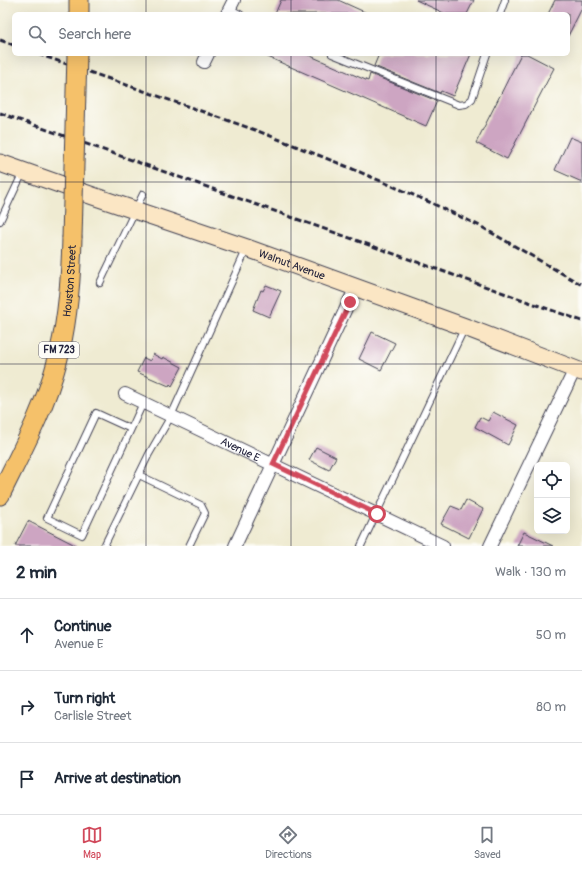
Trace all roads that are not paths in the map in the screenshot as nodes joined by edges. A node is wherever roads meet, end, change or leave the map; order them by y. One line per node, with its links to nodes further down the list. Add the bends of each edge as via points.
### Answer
1 (79, 0): 3 (main road)
2 (505, 0): 4 (lane)
3 (79, 12)
4 (501, 12)
5 (77, 56): 24 (main road, Houston Street / FM 723, bridge, via 72,238 66,319 57,362 33,426)
6 (337, 56): 7 (lane, via 459,105 466,104 472,99)
7 (486, 56)
8 (0, 163): 9 (street, Walnut Avenue)
9 (24, 171): 11 (street, Walnut Avenue); 12 (lane)
10 (143, 194): 11 (lane)
11 (136, 211): 13 (street, Walnut Avenue); 14 (lane)
12 (0, 221)
13 (247, 248): 15 (street, Walnut Avenue); 20 (lane)
14 (100, 283)
15 (356, 287): 16 (street, Walnut Avenue); 22 (street)
16 (465, 327): 17 (street, Walnut Avenue); 25 (lane)
17 (579, 370): 31 (street)
18 (125, 394): 19 (street, Avenue E)
19 (143, 402): 20 (street, Avenue E); 21 (lane)
20 (171, 416): 22 (street, Avenue E); 23 (lane)
21 (131, 429): 21 (lane, via 82,535 47,518 96,413)
22 (273, 464): 25 (street, Avenue E); 28 (street)
23 (139, 474): 26 (lane); 27 (lane, via 201,505 205,512)
24 (0, 495)
25 (377, 514): 29 (lane); 30 (street, Avenue E)
26 (104, 546)
27 (189, 546)
28 (235, 546)
29 (361, 546)
30 (443, 546)
31 (490, 546)

